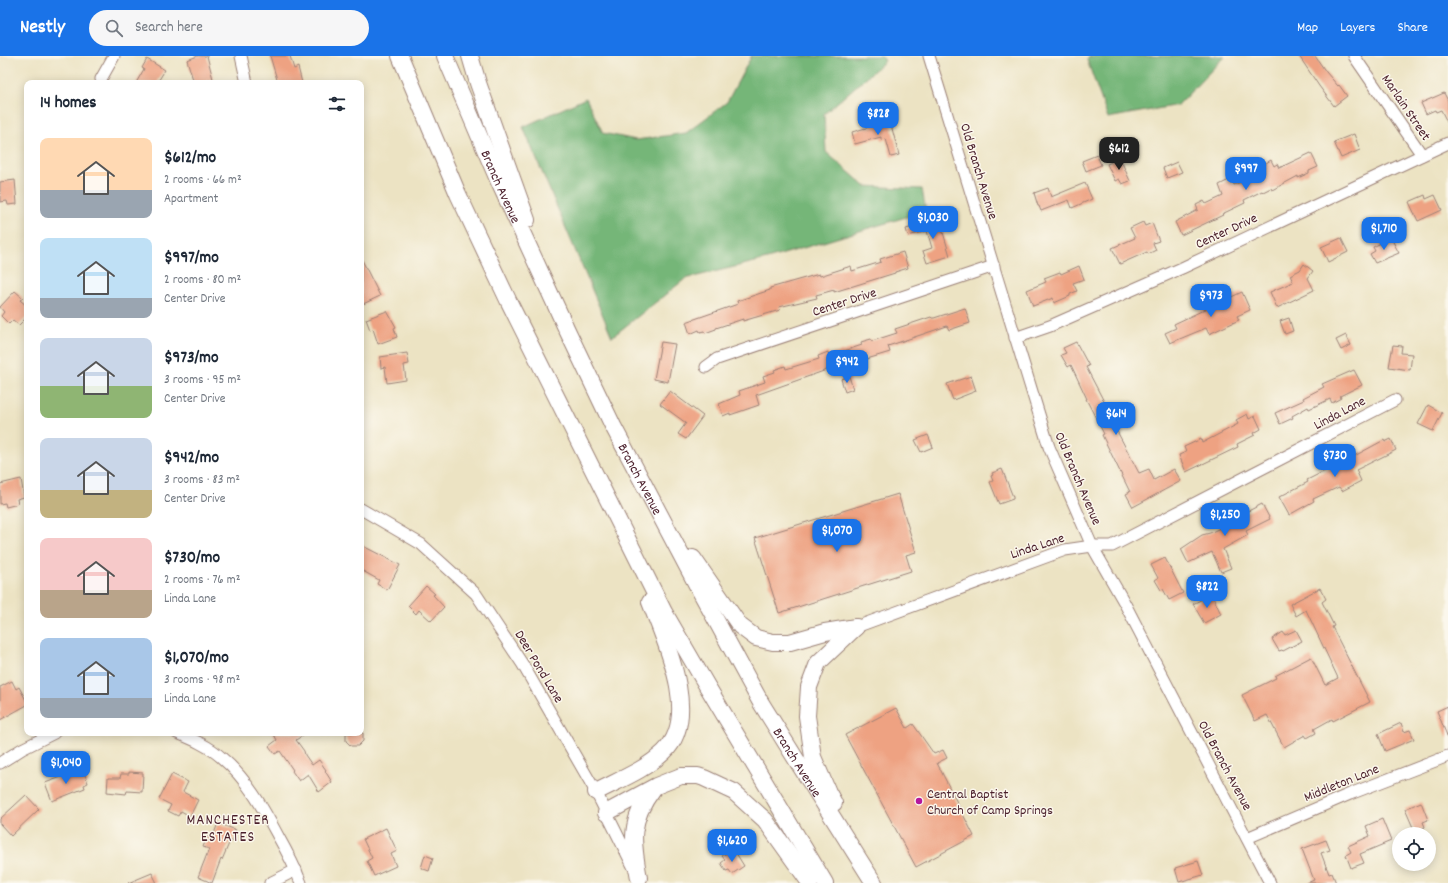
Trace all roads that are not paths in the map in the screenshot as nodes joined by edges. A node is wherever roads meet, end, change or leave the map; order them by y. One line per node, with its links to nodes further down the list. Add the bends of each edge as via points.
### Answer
1 (114, 56): 8 (street)
2 (241, 56): 9 (street)
3 (400, 56): 19 (highway, via 478,237 534,354)
4 (445, 56): 13 (highway, Branch Avenue)
5 (470, 56): 13 (highway)
6 (929, 56): 12 (street, Old Branch Avenue)
7 (1354, 56): 11 (street, Marlain Street)
8 (101, 79)
9 (246, 80)
10 (1448, 143): 11 (street, Center Drive)
11 (1422, 155): 14 (street, Center Drive, via 1182,268 1050,326)
12 (994, 266): 14 (street, Old Branch Avenue); 15 (street, Center Drive, via 717,359)
13 (567, 330): 17 (highway, Branch Avenue)
14 (1015, 338): 20 (street, Old Branch Avenue, via 1049,447)
15 (706, 367)
16 (1395, 400): 20 (street, Linda Lane, via 1112,546)
17 (649, 495): 21 (highway, via 740,626 756,638 790,642); 36 (highway, Branch Avenue, via 761,703)
18 (364, 511): 27 (street, Deer Pond Lane, via 421,544 476,594 523,665)
19 (620, 522): 27 (highway, via 666,643 678,684 679,724 675,737 665,751 647,765); 35 (highway, via 664,612)
20 (1092, 546): 21 (street, Linda Lane, via 1065,550); 29 (street, Old Branch Avenue, via 1124,602)
21 (856, 627): 37 (highway, via 818,662 809,687 807,716 813,757 828,792)
22 (48, 736): 25 (street)
23 (185, 736): 30 (street, via 221,757 240,775 262,805)
24 (1448, 756): 29 (street, Middleton Lane)
25 (0, 763)
26 (656, 786): 28 (highway); 31 (highway, via 639,811 634,824); 34 (highway, via 682,776 698,776 734,792 765,820)
27 (596, 792): 28 (street, Deer Pond Lane)
28 (606, 813): 31 (street, Deer Pond Lane)
29 (1247, 838): 38 (street, Old Branch Avenue)
30 (296, 870): 32 (street); 33 (street)
31 (640, 880)
32 (270, 883)
33 (301, 883)
34 (810, 883)
35 (825, 883)
36 (874, 883)
37 (882, 883)
38 (1270, 883)

